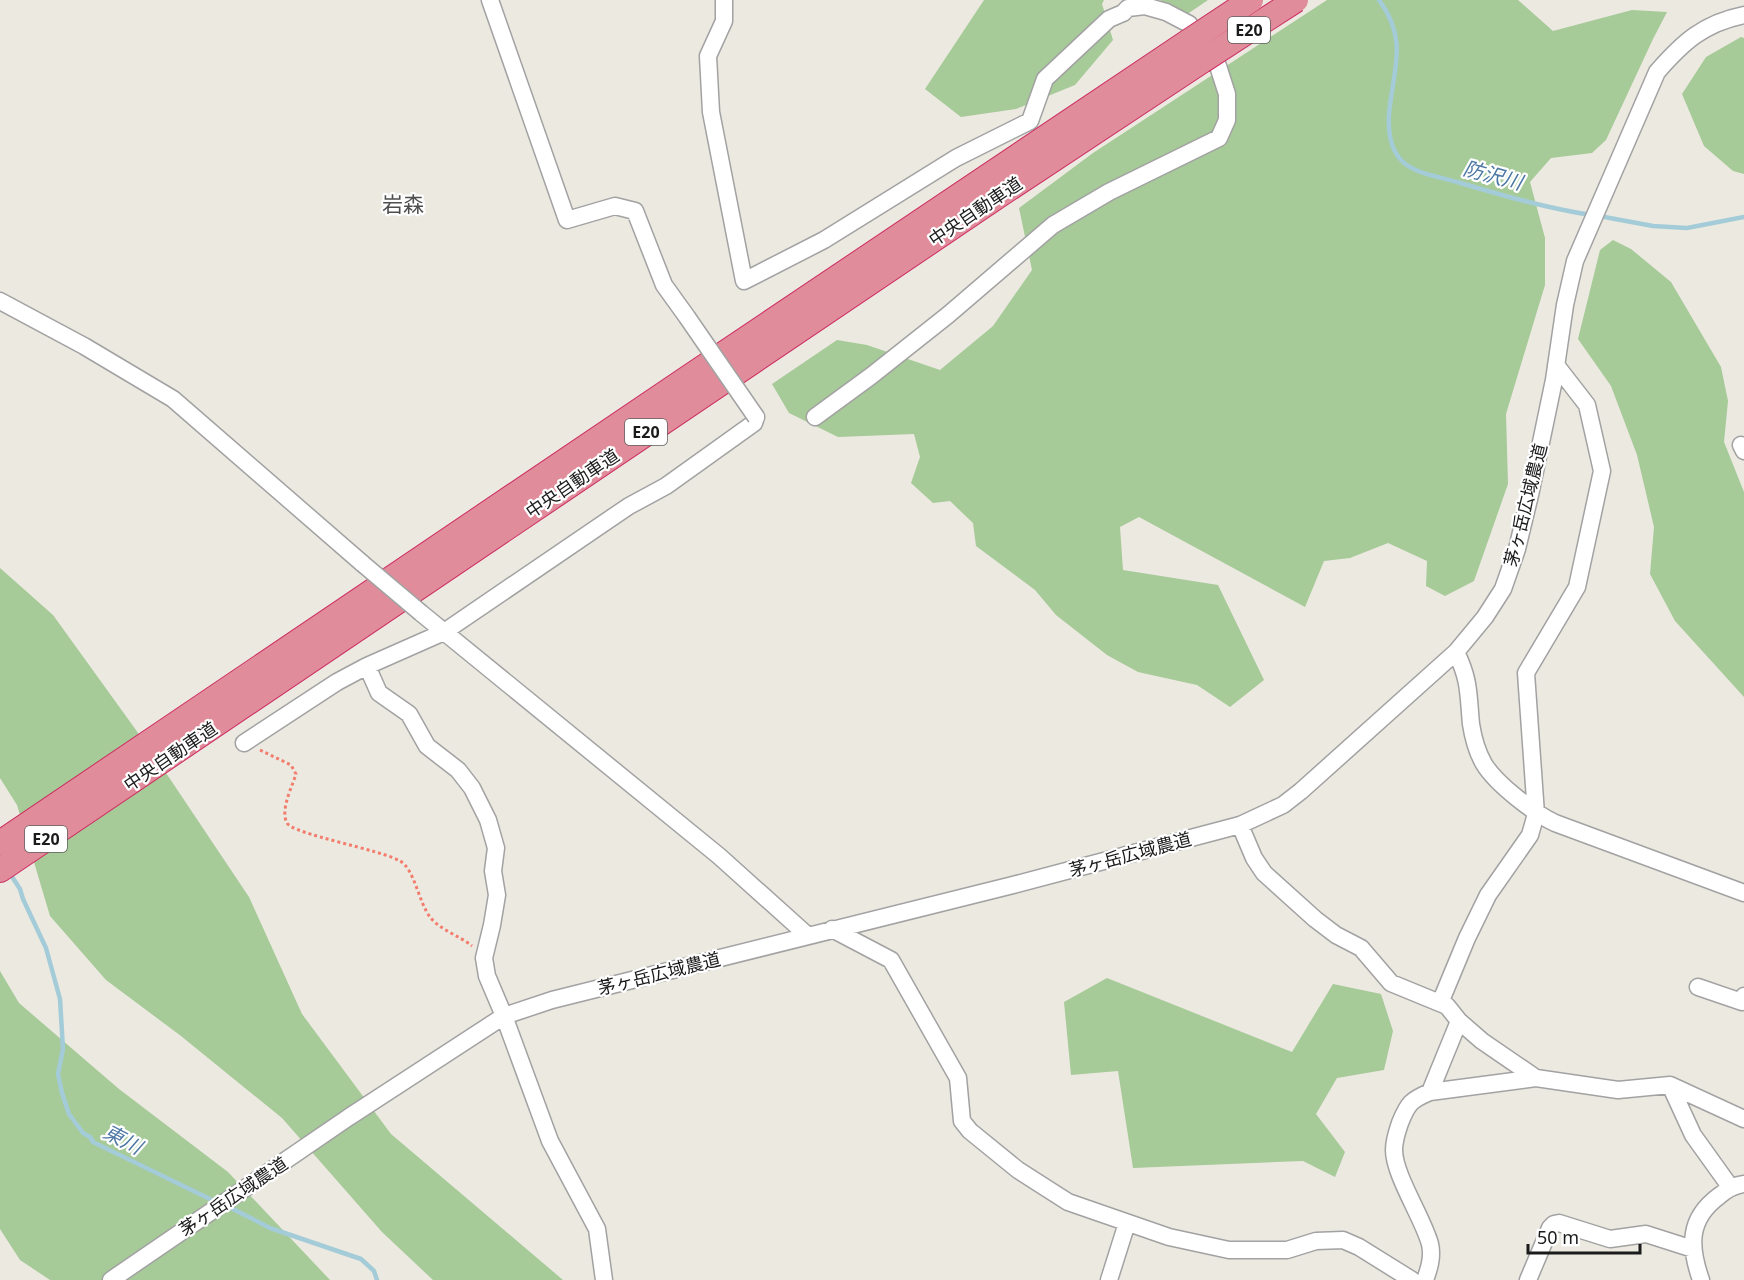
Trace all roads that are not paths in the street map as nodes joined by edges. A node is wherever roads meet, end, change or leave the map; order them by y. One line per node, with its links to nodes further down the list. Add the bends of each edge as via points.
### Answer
1 (490, 0): 10 (street, bridge, via 567,220 615,206 634,211 664,285 756,417 754,423 666,486 629,506)
2 (724, 0): 9 (street, via 724,21 708,56 711,112 744,281 824,240 956,158 1030,121 1046,79 1109,19 1128,8 1145,6 1189,24 1218,66 1227,94 1227,120 1219,138 1109,192 1053,225 948,315)
3 (1251, 0): 6 (highway, 中央自動車道 / E20, bridge)
4 (1296, 0): 6 (highway, 中央自動車道 / E20, bridge)
5 (1744, 15): 8 (street, 茅ヶ岳広域農道, via 1697,33 1657,72 1575,261)
6 (1196, 51): 14 (highway, 中央自動車道 / E20, via 699,370)
7 (0, 301): 10 (street, bridge, via 173,399)
8 (1556, 365): 11 (street, 茅ヶ岳広域農道, via 1517,549 1503,589); 15 (street, via 1587,405 1602,471 1577,587 1526,673)
9 (815, 417)
10 (444, 632): 12 (street); 21 (street, via 719,856)
11 (1456, 652): 15 (street, via 1469,687 1472,726 1484,765); 16 (street, 茅ヶ岳広域農道, via 1301,791)
12 (367, 666): 13 (street); 25 (street, via 379,693 409,714 427,746 458,770 488,820 496,848 493,871 497,895 484,958 487,976)
13 (244, 743)
14 (88, 798): 17 (highway, 中央自動車道 / E20); 18 (highway, 中央自動車道 / E20)
15 (1536, 814): 19 (street); 24 (street, via 1530,835 1488,895)
16 (1240, 825): 20 (street, 茅ヶ岳広域農道); 24 (street, via 1264,873 1315,919 1361,948 1391,983)
17 (0, 843)
18 (0, 870)
19 (1744, 893)
20 (832, 929): 21 (street, 茅ヶ岳広域農道); 32 (street, via 891,960 955,1071 962,1121 970,1131 1018,1170 1068,1202)
21 (807, 935): 25 (street, 茅ヶ岳広域農道, via 552,1000)
22 (1698, 987): 23 (street, via 1742,1002)
23 (1744, 996)
24 (1440, 1003): 26 (street)
25 (504, 1016): 34 (street, 茅ヶ岳広域農道, via 349,1116); 35 (street, via 550,1141 597,1229)
26 (1459, 1021): 27 (street); 29 (street)
27 (1536, 1078): 28 (street, via 1618,1090); 29 (street)
28 (1670, 1085): 30 (street); 31 (street, via 1693,1135)
29 (1430, 1092): 38 (street, via 1413,1099 1403,1115 1394,1152 1430,1245 1431,1264)
30 (1744, 1119)
31 (1738, 1186): 33 (street, via 1709,1203 1698,1217)
32 (1127, 1223): 36 (street); 37 (street, via 1229,1250 1287,1250 1316,1241 1343,1240)
33 (1693, 1249): 39 (street, via 1646,1234 1610,1239 1559,1223 1550,1228); 40 (street)
34 (111, 1280)
35 (604, 1280)
36 (1109, 1280)
37 (1412, 1280)
38 (1425, 1280)
39 (1528, 1280)
40 (1701, 1280)

